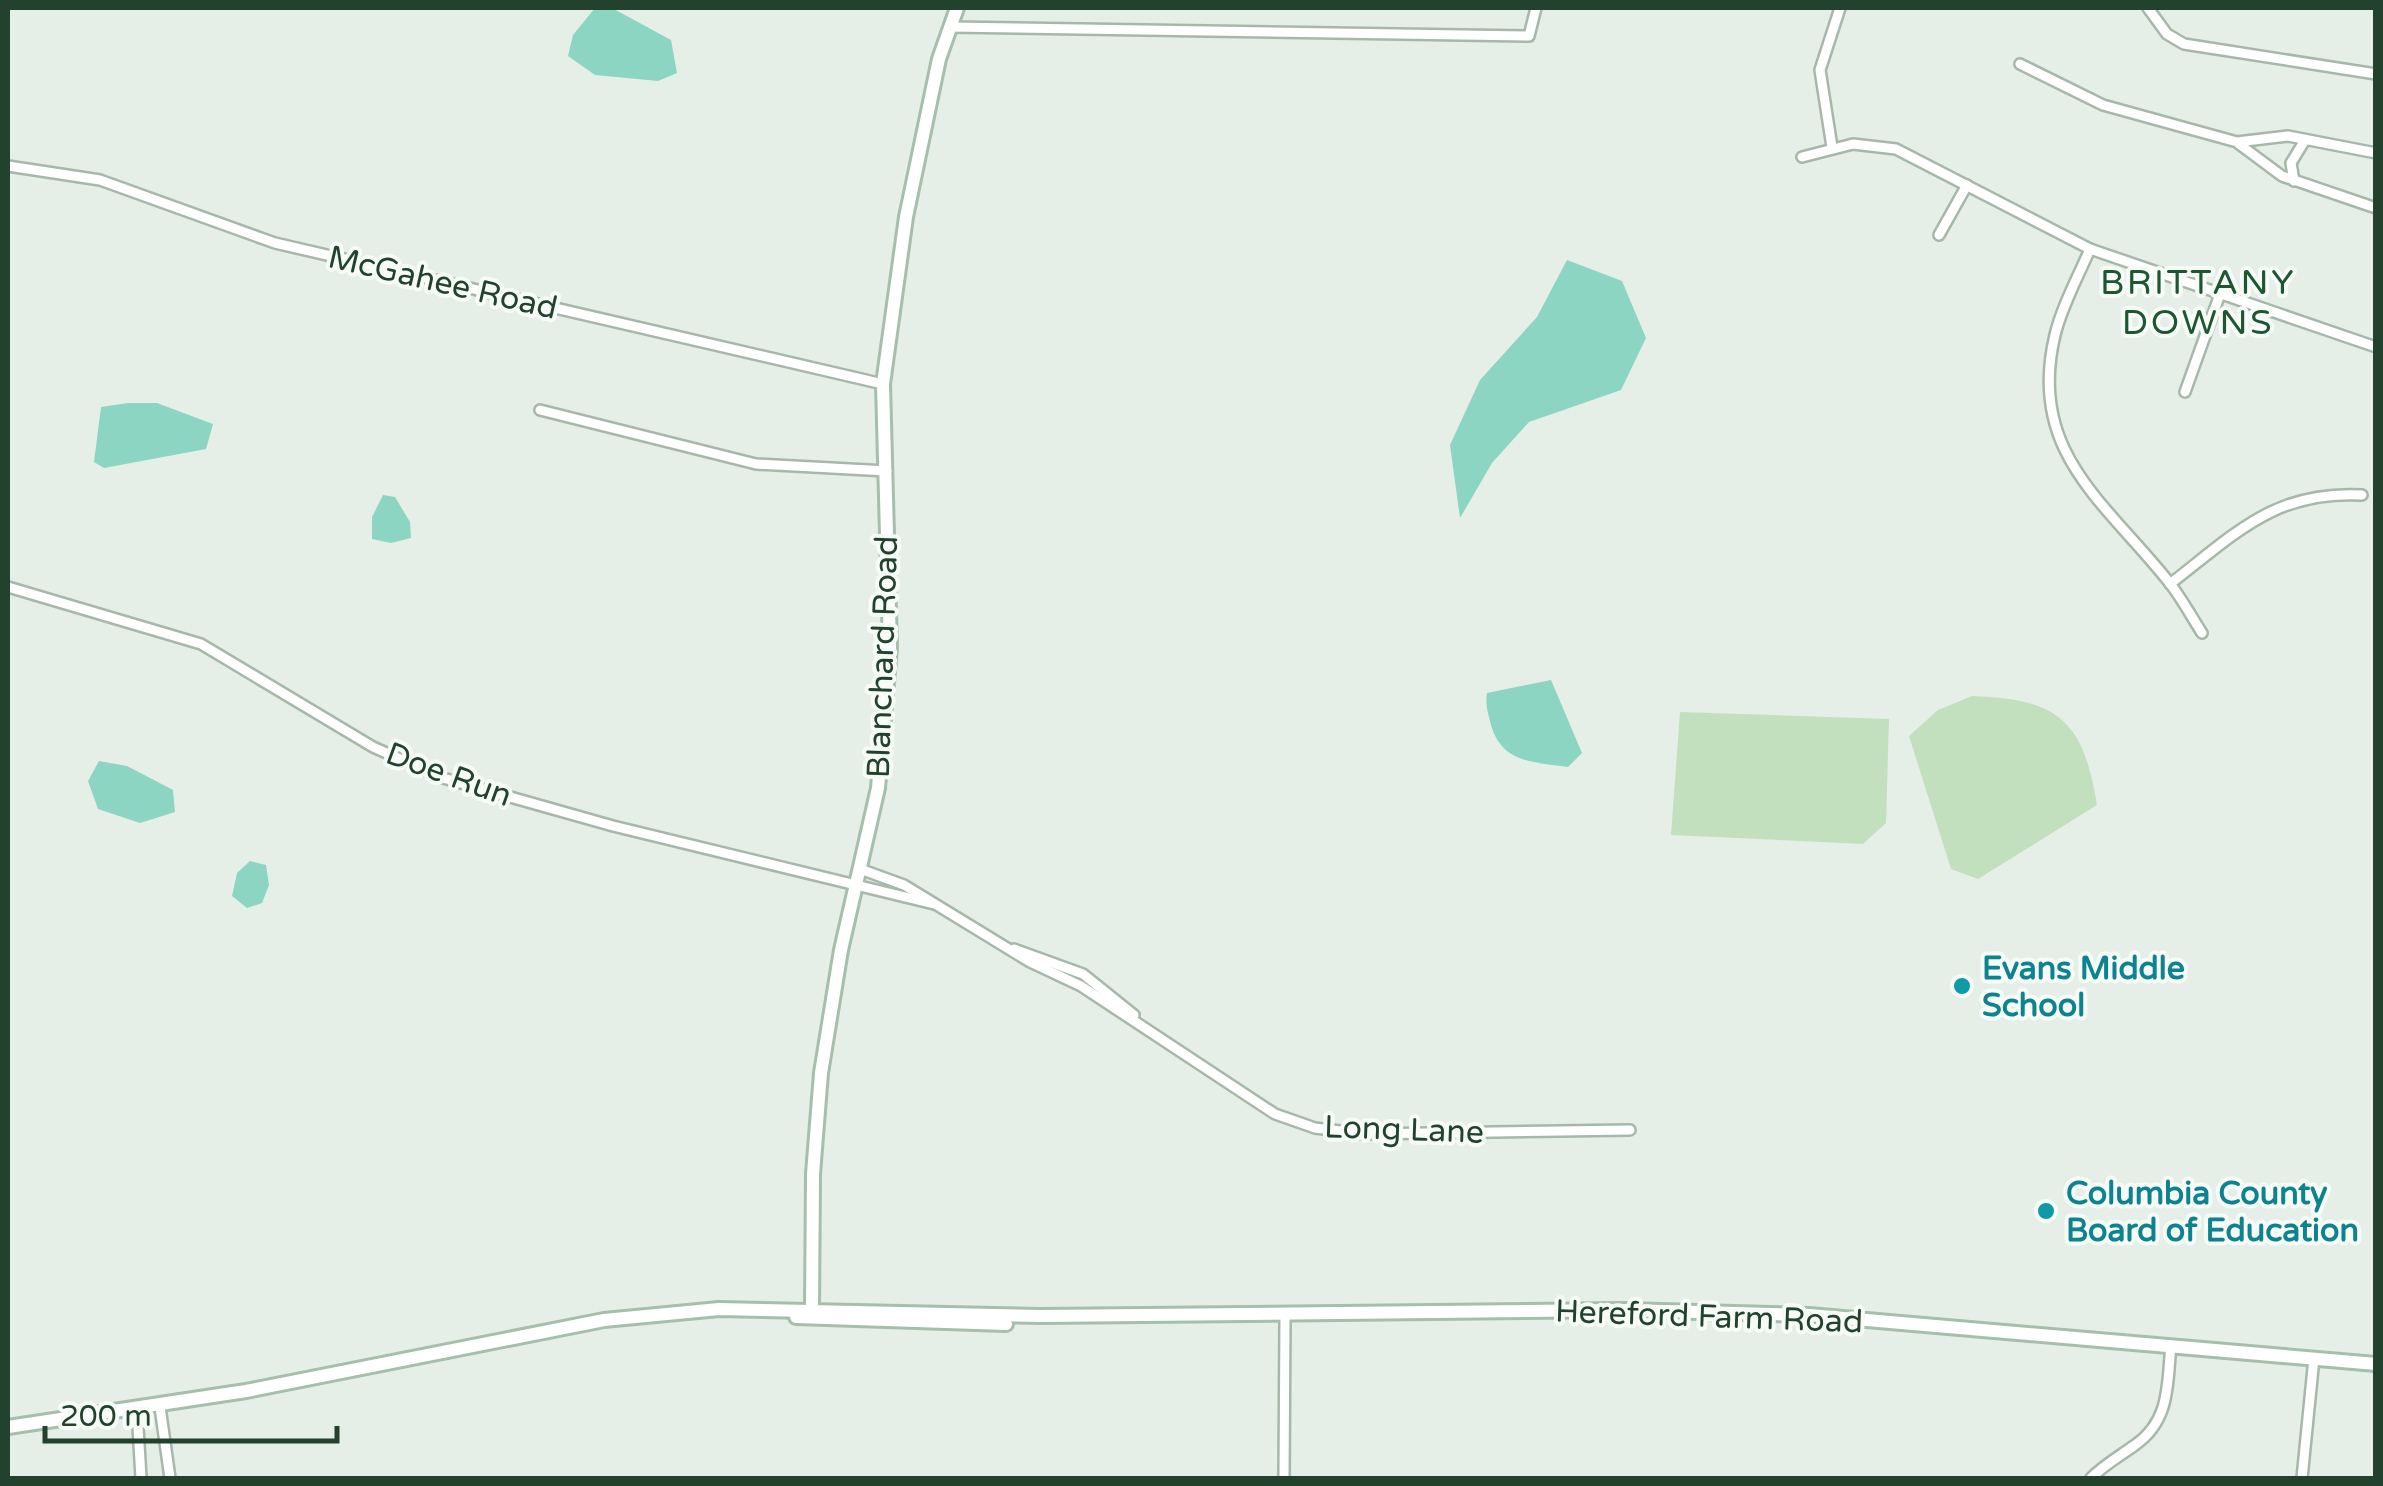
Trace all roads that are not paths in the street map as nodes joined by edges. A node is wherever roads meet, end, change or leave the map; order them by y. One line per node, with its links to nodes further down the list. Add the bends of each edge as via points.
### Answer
1 (958, 8): 5 (street, Blanchard Road)
2 (1536, 8): 5 (street, via 1529,36)
3 (1840, 8): 10 (street, via 1820,70)
4 (2148, 8): 7 (street, via 2184,44)
5 (950, 28): 21 (street, Blanchard Road, via 906,218)
6 (2020, 64): 9 (street, via 2103,105)
7 (2376, 74)
8 (2305, 140): 9 (street); 11 (street); 14 (street, via 2294,154)
9 (2237, 142): 14 (street)
10 (1832, 146): 12 (street); 15 (street, via 1896,148)
11 (2376, 153)
12 (1802, 157)
13 (8, 166): 21 (street, McGahee Road, via 100,180 275,243)
14 (2294, 180): 16 (street)
15 (1967, 185): 17 (street); 18 (street)
16 (2376, 208)
17 (1938, 235)
18 (2090, 249): 19 (street); 26 (street, via 2056,332 2052,422 2074,471)
19 (2220, 294): 20 (street); 22 (street)
20 (2376, 347)
21 (882, 384): 24 (street, Blanchard Road)
22 (2185, 392)
23 (540, 410): 24 (street, via 756,464)
24 (887, 471): 29 (street, Blanchard Road, via 890,648 879,785)
25 (2362, 495): 26 (street, via 2306,496 2280,504)
26 (2170, 584): 28 (street)
27 (8, 587): 29 (street, Doe Run, via 201,644 373,747 443,778 613,826)
28 (2202, 633)
29 (859, 875): 30 (street, Long Lane, via 934,904 996,942 1082,974 1147,1028 1275,1114 1336,1133); 32 (street, Blanchard Road, via 822,1073)
30 (1630, 1130)
31 (719, 1309): 32 (street, Hereford Farm Road); 33 (street, Hereford Farm Road, via 945,1324 1007,1324); 38 (street, Hereford Farm Road, via 604,1320)
32 (812, 1310): 33 (street, Hereford Farm Road)
33 (1041, 1316): 34 (street, Hereford Farm Road)
34 (1285, 1317): 35 (street, Hereford Farm Road, via 1625,1310 1810,1315); 43 (street)
35 (2171, 1345): 36 (street, Hereford Farm Road); 44 (street, via 2158,1421)
36 (2314, 1358): 37 (street, Hereford Farm Road); 45 (street)
37 (2376, 1364)
38 (160, 1407): 39 (street, Hereford Farm Road); 42 (street)
39 (137, 1410): 40 (street, Hereford Farm Road); 41 (street)
40 (8, 1427)
41 (141, 1478)
42 (170, 1478)
43 (1284, 1478)
44 (2091, 1478)
45 (2302, 1478)

